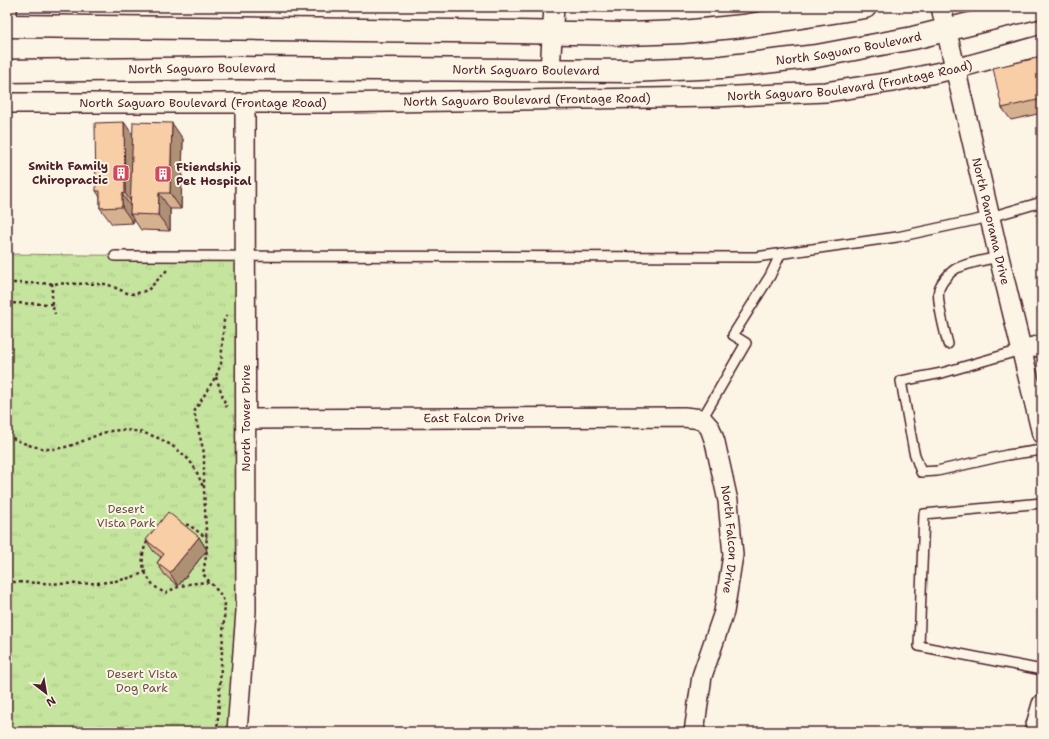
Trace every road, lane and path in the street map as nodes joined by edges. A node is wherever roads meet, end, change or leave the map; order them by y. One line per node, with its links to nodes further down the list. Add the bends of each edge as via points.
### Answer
1 (7, 7): 6 (street)
2 (554, 7): 8 (street)
3 (865, 7): 8 (main road, via 743,26 682,32)
4 (941, 7): 7 (street, North Panorama Drive)
5 (1039, 7): 7 (main road, North Saguaro Boulevard)
6 (7, 26): 8 (main road)
7 (947, 30): 10 (street, North Panorama Drive); 11 (main road, North Saguaro Boulevard, via 817,56 722,67 629,71)
8 (552, 33): 11 (street)
9 (1042, 45): 10 (street, North Saguaro Boulevard (Frontage Road))
10 (955, 68): 14 (street, North Saguaro Boulevard (Frontage Road), via 892,82 818,92 714,97); 16 (street, North Panorama Drive)
11 (550, 70): 12 (main road, North Saguaro Boulevard, via 240,68)
12 (7, 71)
13 (7, 103): 14 (street, North Saguaro Boulevard (Frontage Road))
14 (245, 103): 19 (street, North Tower Drive)
15 (1042, 202): 16 (lane)
16 (990, 217): 17 (lane, via 897,237); 20 (street, North Panorama Drive)
17 (780, 253): 19 (lane, via 756,257); 34 (lane, via 770,276 732,335 746,343)
18 (115, 256): 19 (lane)
19 (245, 257): 33 (street, North Tower Drive)
20 (999, 257): 28 (lane, via 958,267 939,289); 30 (street, North Panorama Drive)
21 (168, 268): 23 (path, via 148,290 134,294 107,284)
22 (7, 283): 23 (path)
23 (52, 283): 25 (path)
24 (7, 303): 25 (path)
25 (52, 304): 26 (path)
26 (55, 314)
27 (227, 315): 31 (path, via 224,320 221,364)
28 (948, 344)
29 (1042, 345): 30 (street)
30 (1021, 350): 35 (street, North Panorama Drive); 37 (lane, via 942,373 901,381 914,452 921,472)
31 (216, 376): 32 (path, via 226,406); 38 (path, via 194,412 204,453)
32 (229, 408)
33 (246, 419): 34 (street, East Falcon Drive, via 684,417); 49 (street, North Tower Drive, via 246,612)
34 (702, 420): 50 (street, North Falcon Drive, via 710,428 718,455 728,501 733,555 724,612 702,676)
35 (1042, 434)
36 (7, 435): 38 (path, via 26,445 51,449 78,444 104,433 123,430 146,433 164,440 188,458)
37 (1042, 450)
38 (204, 490): 42 (path)
39 (1042, 503): 46 (lane, via 924,514 919,646)
40 (176, 523): 42 (path, via 189,525)
41 (152, 536): 43 (path, via 147,541 143,553)
42 (207, 538): 45 (path, via 208,550 203,574)
43 (145, 572): 44 (path, via 121,580 88,583); 45 (path, via 151,583 166,593 188,584)
44 (7, 582)
45 (211, 583): 48 (path, via 225,603)
46 (1042, 670)
47 (1042, 704): 51 (street)
48 (217, 732)
49 (237, 732)
50 (694, 732)
51 (1034, 732)

